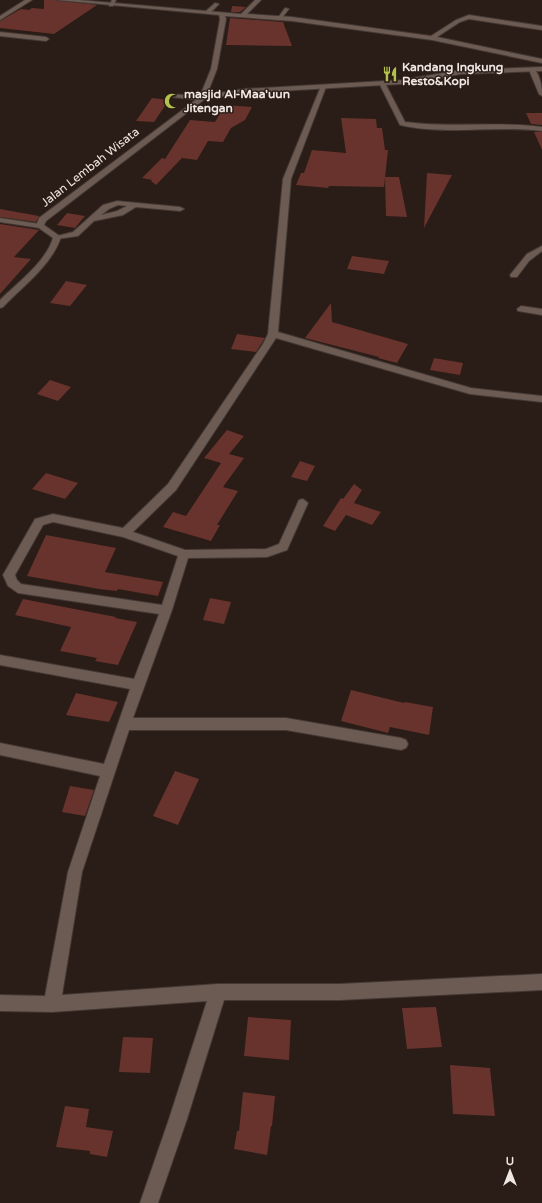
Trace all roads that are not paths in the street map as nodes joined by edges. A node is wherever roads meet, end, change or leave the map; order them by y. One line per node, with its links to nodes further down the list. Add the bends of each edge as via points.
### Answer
1 (30, 0): 12 (street)
2 (60, 0): 5 (street)
3 (160, 0): 7 (street)
4 (258, 0): 11 (street)
5 (112, 2): 7 (street)
6 (217, 4): 9 (lane)
7 (153, 8): 9 (street)
8 (287, 9): 13 (lane)
9 (208, 12): 10 (street)
10 (221, 14): 11 (street); 25 (street, via 223,19)
11 (243, 15): 13 (street)
12 (0, 18)
13 (279, 18): 16 (street)
14 (542, 28): 16 (street, via 469,17)
15 (0, 34): 17 (street)
16 (432, 38): 18 (street)
17 (46, 39)
18 (542, 61)
19 (542, 69): 20 (street)
20 (532, 70): 21 (street, via 461,72); 23 (street)
21 (382, 83): 22 (street); 26 (street, via 402,124 523,126)
22 (323, 87): 25 (street); 36 (street, via 287,179)
23 (542, 94)
24 (170, 95): 25 (street)
25 (207, 95): 29 (street, Jalan Lembah Wisata, via 42,220)
26 (542, 129)
27 (180, 209): 30 (street, via 121,202 111,204 75,234)
28 (0, 220): 29 (street)
29 (40, 226): 30 (street, Jalan Lembah Wisata)
30 (57, 238): 33 (street, via 45,258)
31 (542, 248): 32 (street, via 520,265)
32 (514, 275)
33 (0, 305)
34 (521, 309): 35 (street)
35 (542, 312)
36 (273, 334): 37 (street, via 470,391); 39 (street, via 172,487)
37 (542, 399)
38 (303, 504): 40 (street, via 283,547 277,550 268,553)
39 (125, 533): 40 (street); 41 (street, via 53,518 45,519 39,522 9,575 12,583 18,588)
40 (184, 554): 41 (street)
41 (166, 610): 43 (street)
42 (0, 660): 43 (street)
43 (139, 685): 44 (street)
44 (124, 724): 45 (street, via 286,724); 47 (street)
45 (401, 744)
46 (0, 749): 47 (street)
47 (107, 770): 51 (street, via 75,872)
48 (542, 982): 49 (street, via 340,992)
49 (218, 992): 51 (street); 52 (street)
50 (0, 1003): 51 (street)
51 (52, 1004)
52 (149, 1203)

